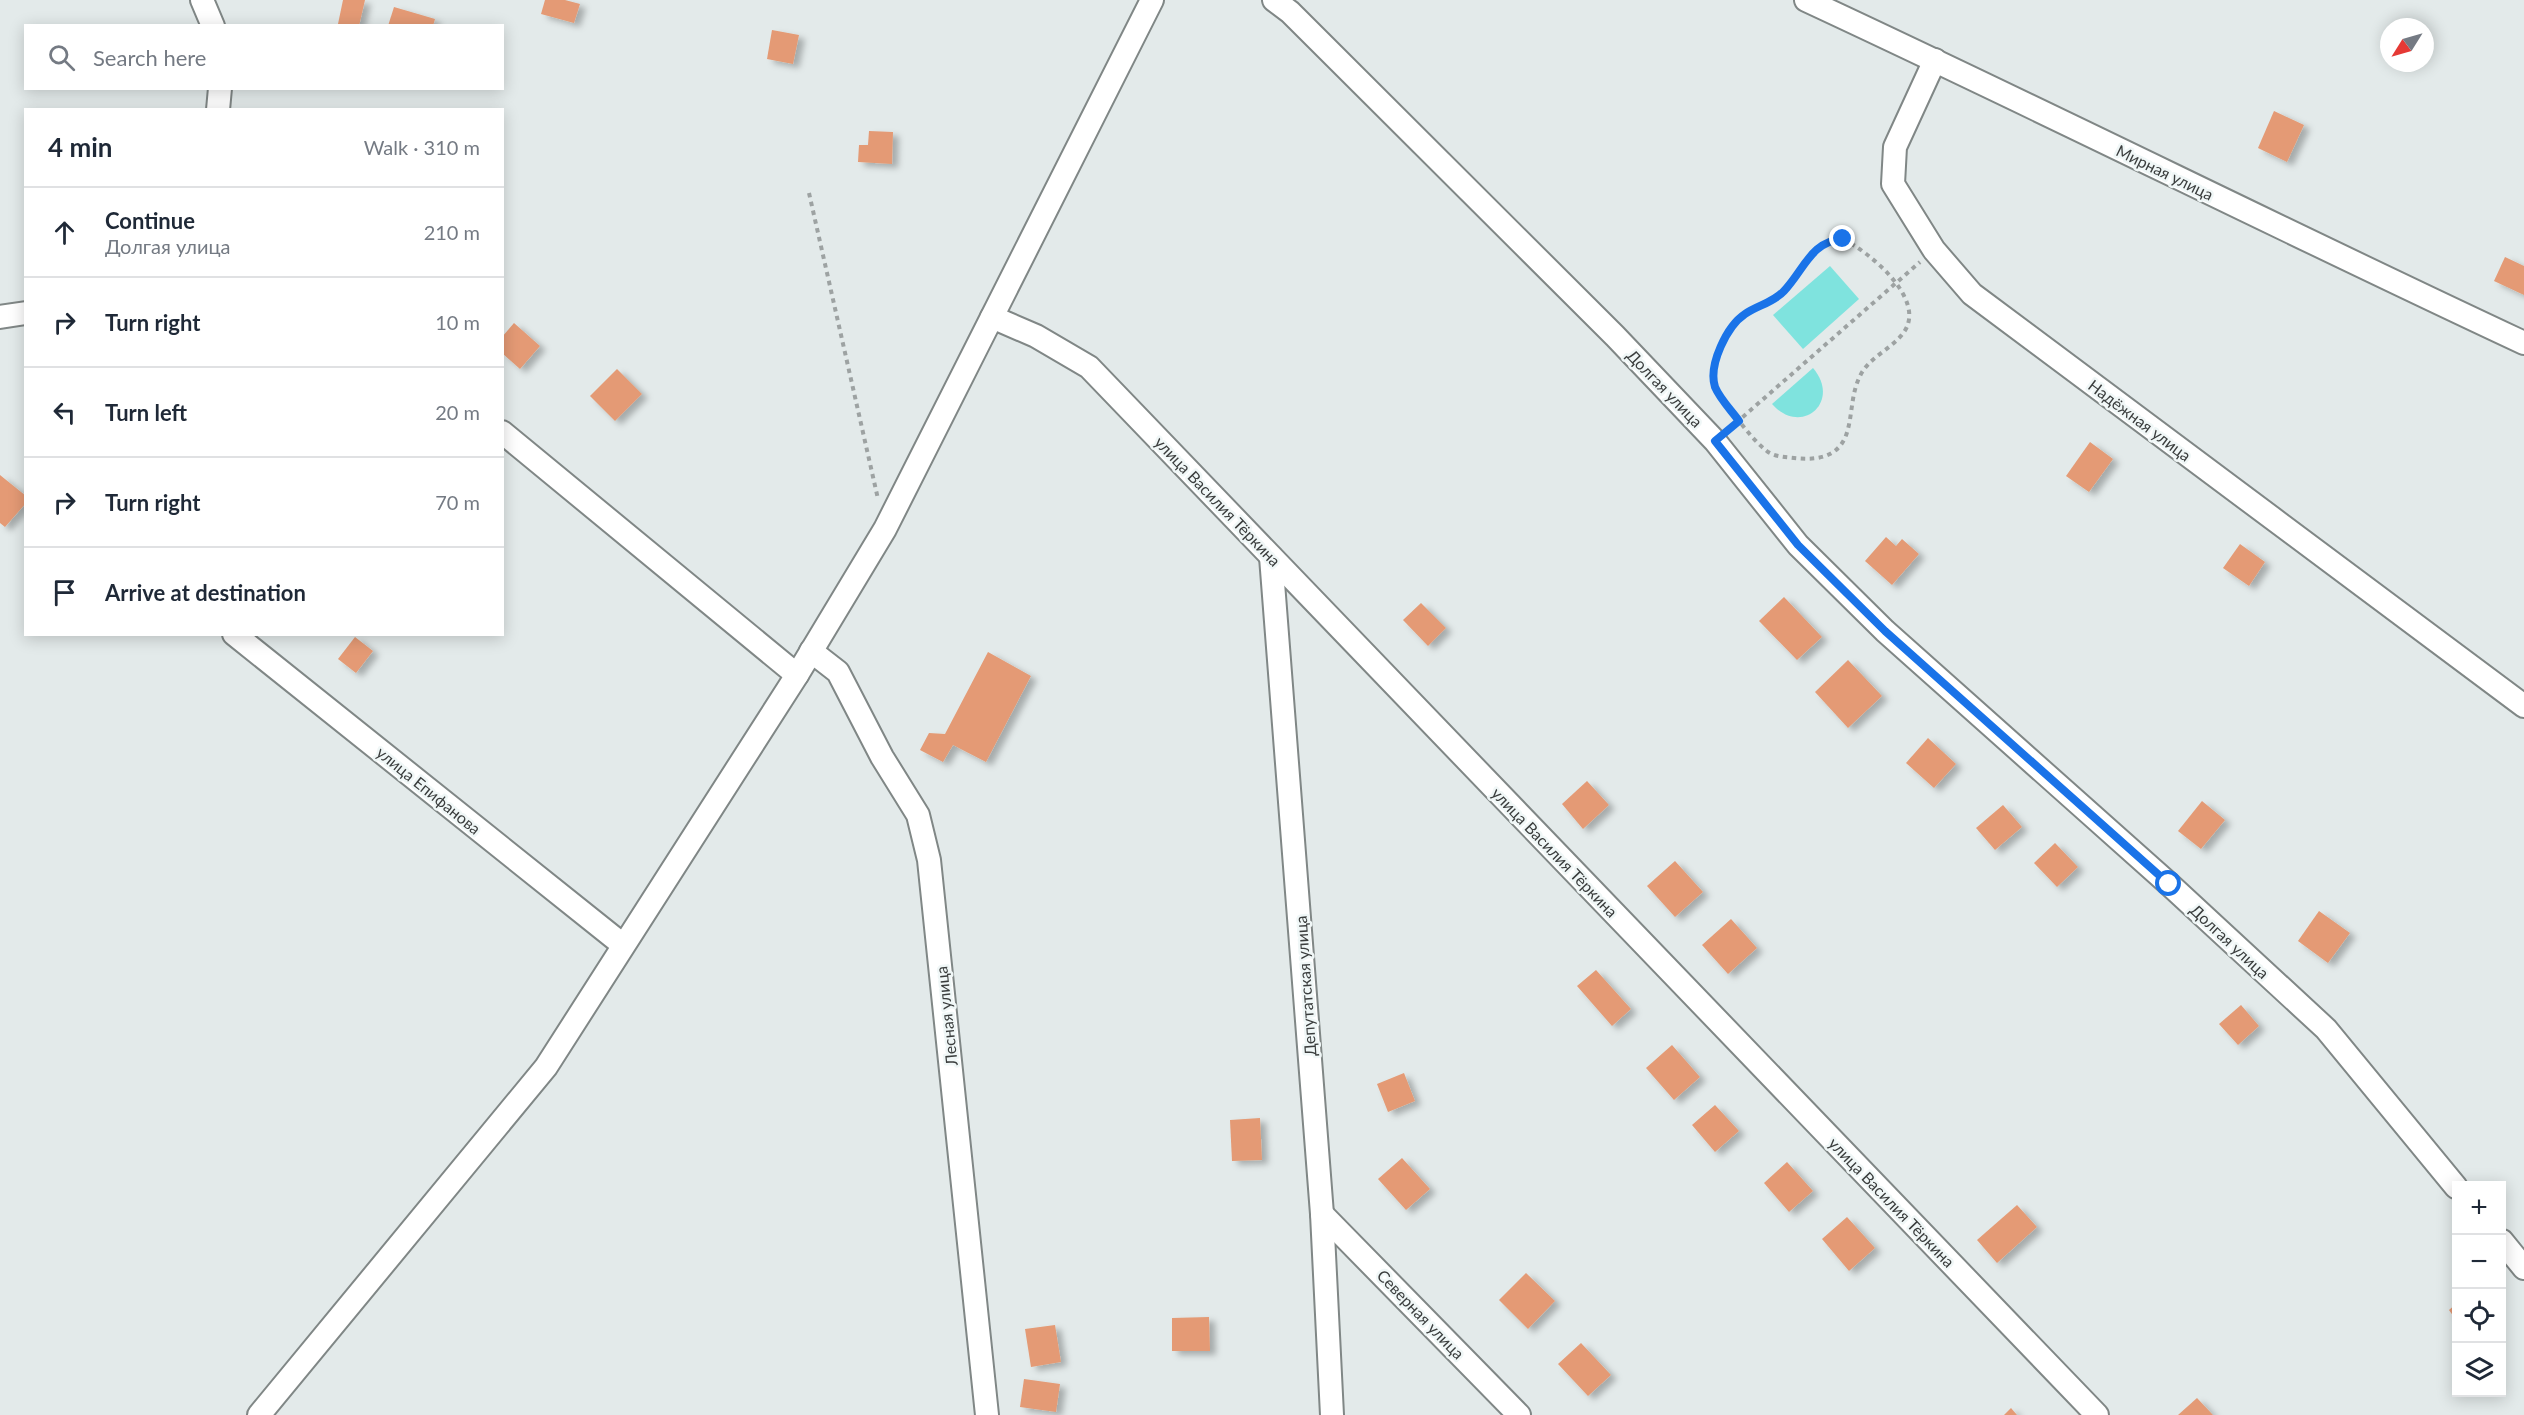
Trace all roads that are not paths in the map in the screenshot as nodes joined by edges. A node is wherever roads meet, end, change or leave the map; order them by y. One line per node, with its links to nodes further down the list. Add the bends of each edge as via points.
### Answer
1 (202, 0): 5 (street)
2 (1152, 0): 10 (street)
3 (1274, 0): 20 (street, Долгая улица, via 1615,336 1715,441 1798,545 1885,631 2326,1029)
4 (1806, 0): 6 (street, Мирная улица)
5 (212, 24)
6 (1935, 60): 12 (street, Мирная улица); 18 (street, Надёжная улица, via 1895,147 1893,184 1934,250 1972,294)
7 (220, 90): 8 (street)
8 (218, 108)
9 (24, 313): 11 (street)
10 (992, 316): 14 (street, улица Василия Тёркина, via 1089,367); 16 (street, via 885,529)
11 (0, 317)
12 (2524, 343)
13 (504, 434): 17 (street)
14 (1271, 557): 21 (street, Депутатская улица); 28 (street, улица Василия Тёркина)
15 (237, 636): 19 (street, улица Епифанова)
16 (811, 651): 17 (street); 25 (street, Лесная улица, via 838,672 882,757 918,815 929,860)
17 (797, 675): 19 (street)
18 (2524, 706)
19 (623, 945): 24 (street, via 546,1067)
20 (2452, 1181)
21 (1322, 1214): 26 (street, Депутатская улица); 27 (street, Северная улица)
22 (2506, 1246): 23 (street)
23 (2524, 1268)
24 (259, 1415)
25 (987, 1415)
26 (1332, 1415)
27 (1519, 1415)
28 (2097, 1415)

